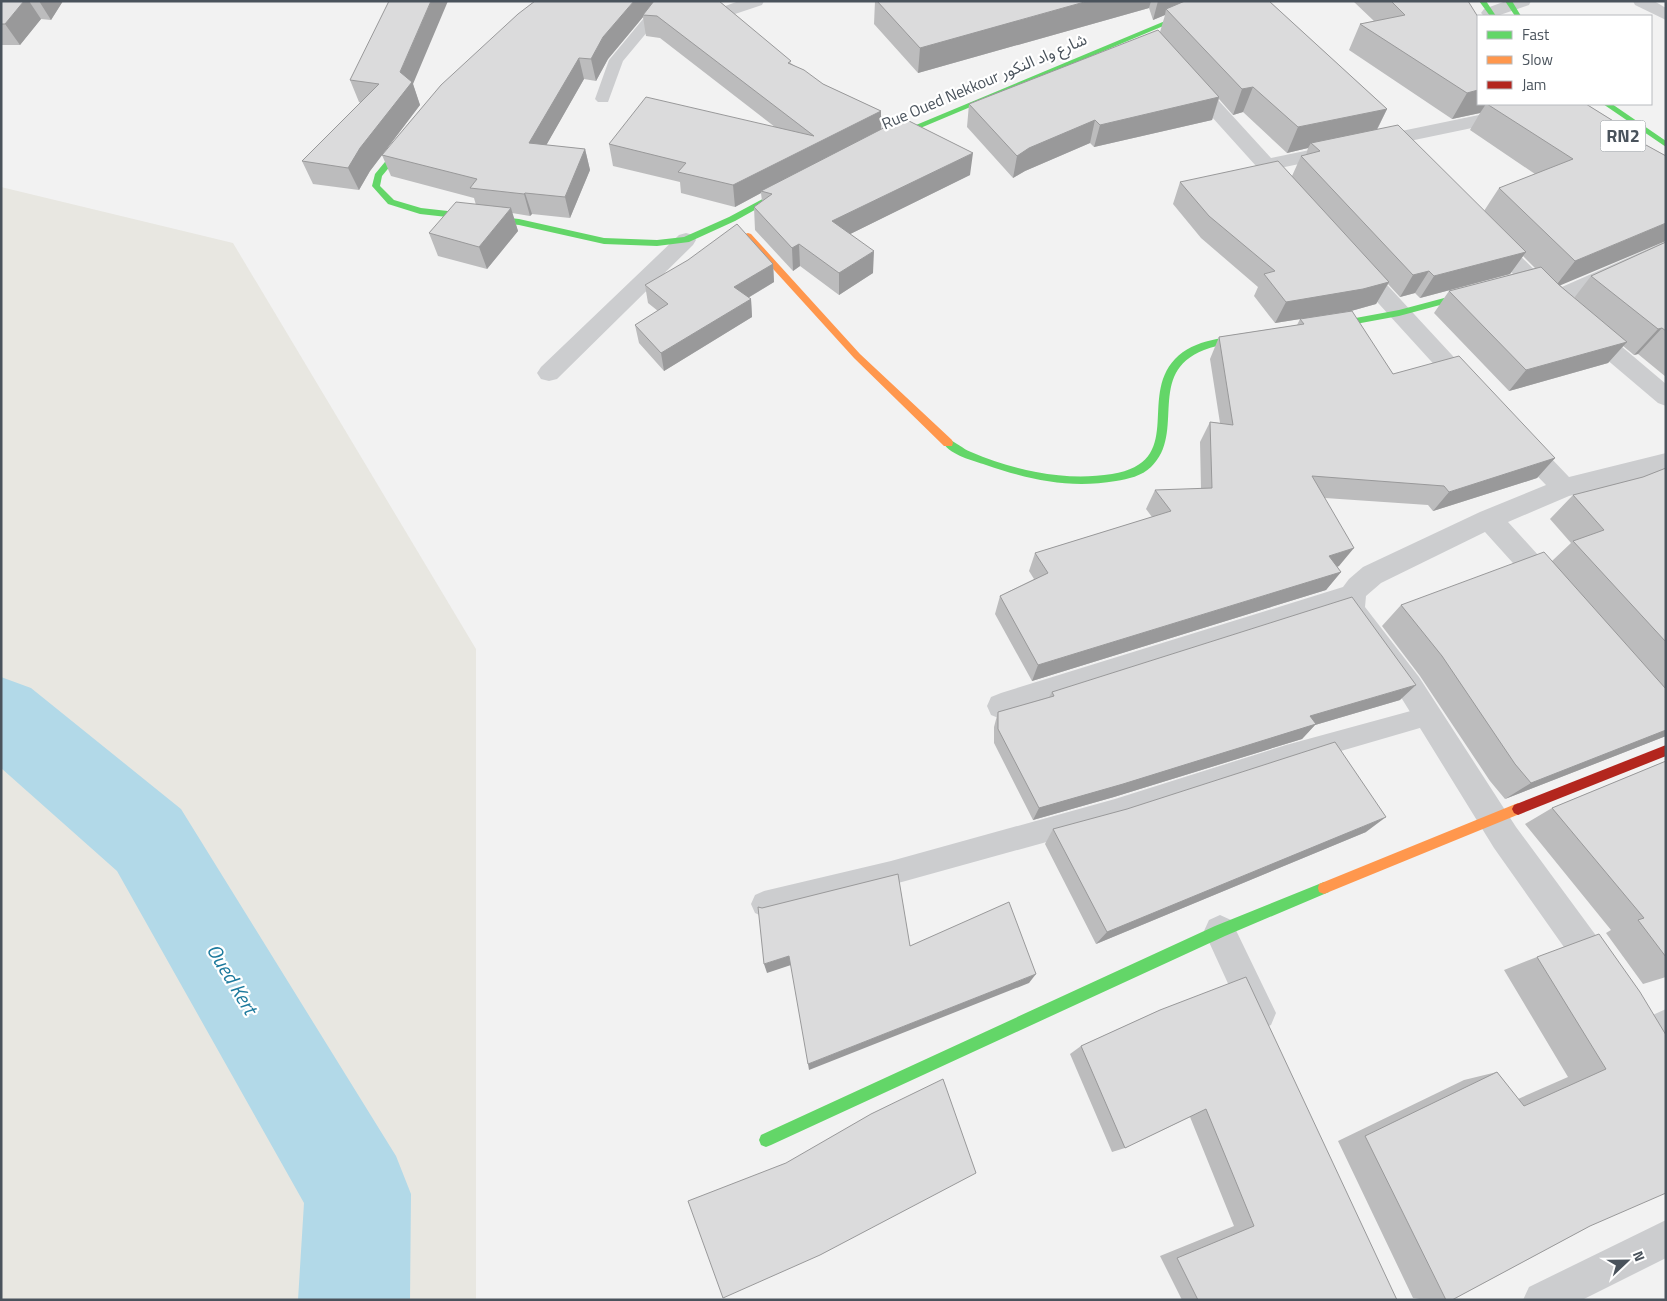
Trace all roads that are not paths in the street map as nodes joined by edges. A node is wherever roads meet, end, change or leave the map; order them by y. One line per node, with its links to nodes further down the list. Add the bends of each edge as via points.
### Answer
1 (666, 1): 10 (lane, via 616,60)
2 (756, 1): 7 (street)
3 (1220, 1): 15 (street, Rue Oued Nekkour شارع واد النکور, via 1151,38)
4 (1641, 1): 8 (street)
5 (1515, 6): 6 (street)
6 (1489, 10)
7 (723, 13)
8 (1666, 15)
9 (1176, 66): 18 (street)
10 (603, 99)
11 (831, 100): 15 (street)
12 (1553, 105): 18 (street)
13 (1608, 105): 16 (street, RN2)
14 (421, 125): 23 (street, via 378,176 376,186 391,202 420,211 518,222 604,241 657,243)
15 (900, 132): 17 (street, Rue Oued Nekkour شارع واد النکور)
16 (1666, 145)
17 (874, 146)
18 (1266, 165): 20 (street)
19 (794, 186): 21 (street)
20 (1306, 209)
21 (732, 219): 23 (street); 30 (street, via 816,313 925,422 961,452 999,467 1051,481 1095,480 1131,474 1150,463 1160,442 1167,381 1176,362 1188,352 1211,343)
22 (1474, 222): 27 (street, via 1526,280)
23 (686, 240): 31 (street)
24 (1666, 248): 27 (street)
25 (1346, 254): 28 (street)
26 (1493, 288): 28 (street)
27 (1563, 310): 32 (street)
28 (1399, 313): 29 (street); 33 (street)
29 (1310, 328)
30 (1264, 335)
31 (549, 373)
32 (1666, 397)
33 (1485, 404)
34 (1504, 425): 36 (street)
35 (1666, 462): 36 (street)
36 (1564, 488): 37 (street)
37 (1490, 519): 38 (street, via 1372,576 1356,587); 39 (street)
38 (1351, 596): 40 (street); 41 (street, via 1352,612 1370,632)
39 (1568, 606)
40 (1001, 706)
41 (1429, 716): 43 (street); 44 (lane, via 1286,756 1106,813 891,873)
42 (1666, 750): 43 (street)
43 (1492, 819): 45 (street); 46 (street)
44 (764, 904)
45 (1220, 931): 47 (street); 48 (street)
46 (1645, 1025)
47 (1271, 1039)
48 (766, 1140)
49 (1666, 1238): 50 (street)
50 (1542, 1300)

